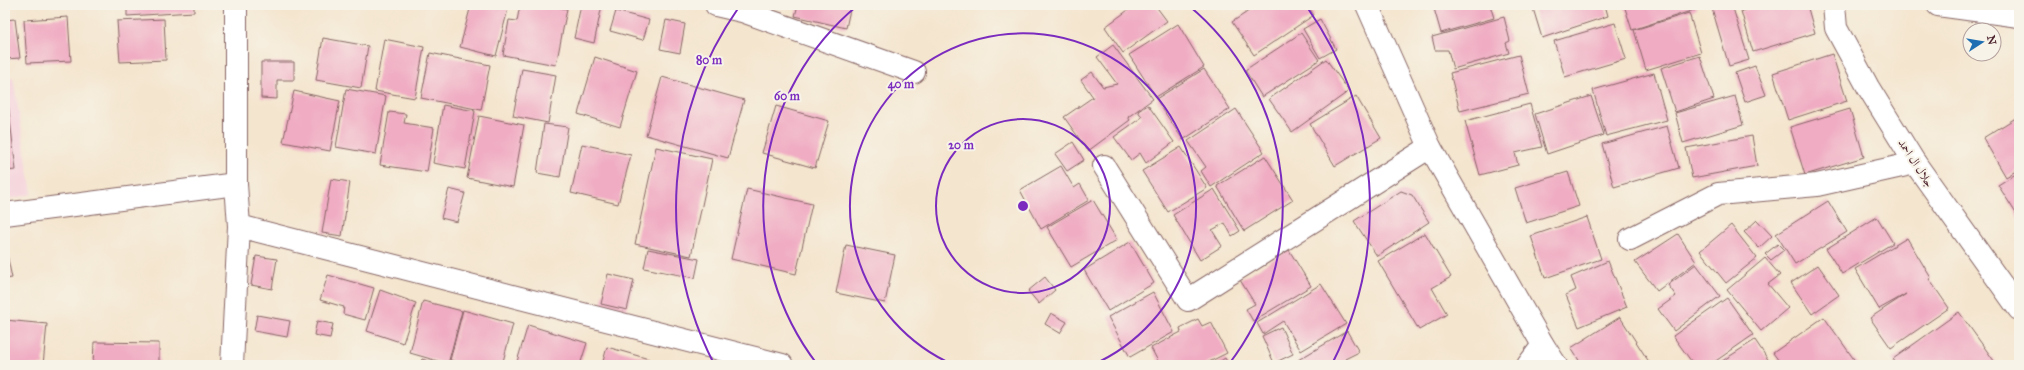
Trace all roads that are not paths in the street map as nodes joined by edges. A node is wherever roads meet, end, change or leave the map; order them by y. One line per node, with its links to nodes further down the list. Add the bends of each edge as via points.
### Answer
1 (236, 5): 11 (street)
2 (716, 5): 7 (street, via 742,11)
3 (1367, 5): 8 (street)
4 (1834, 5): 9 (street, جلال ال احمد, via 1836,28 1868,87)
5 (1938, 5): 6 (street)
6 (2019, 16)
7 (914, 72)
8 (1430, 147): 10 (street, via 1188,300); 16 (street)
9 (1915, 163): 14 (street, via 1816,185 1718,194); 15 (street, جلال ال احمد)
10 (1104, 166)
11 (236, 184): 12 (street); 13 (street)
12 (5, 214)
13 (239, 226): 17 (street); 18 (street)
14 (1630, 238)
15 (2019, 309)
16 (1543, 345): 19 (street); 20 (street)
17 (232, 365)
18 (782, 365)
19 (1528, 365)
20 (1556, 365)

